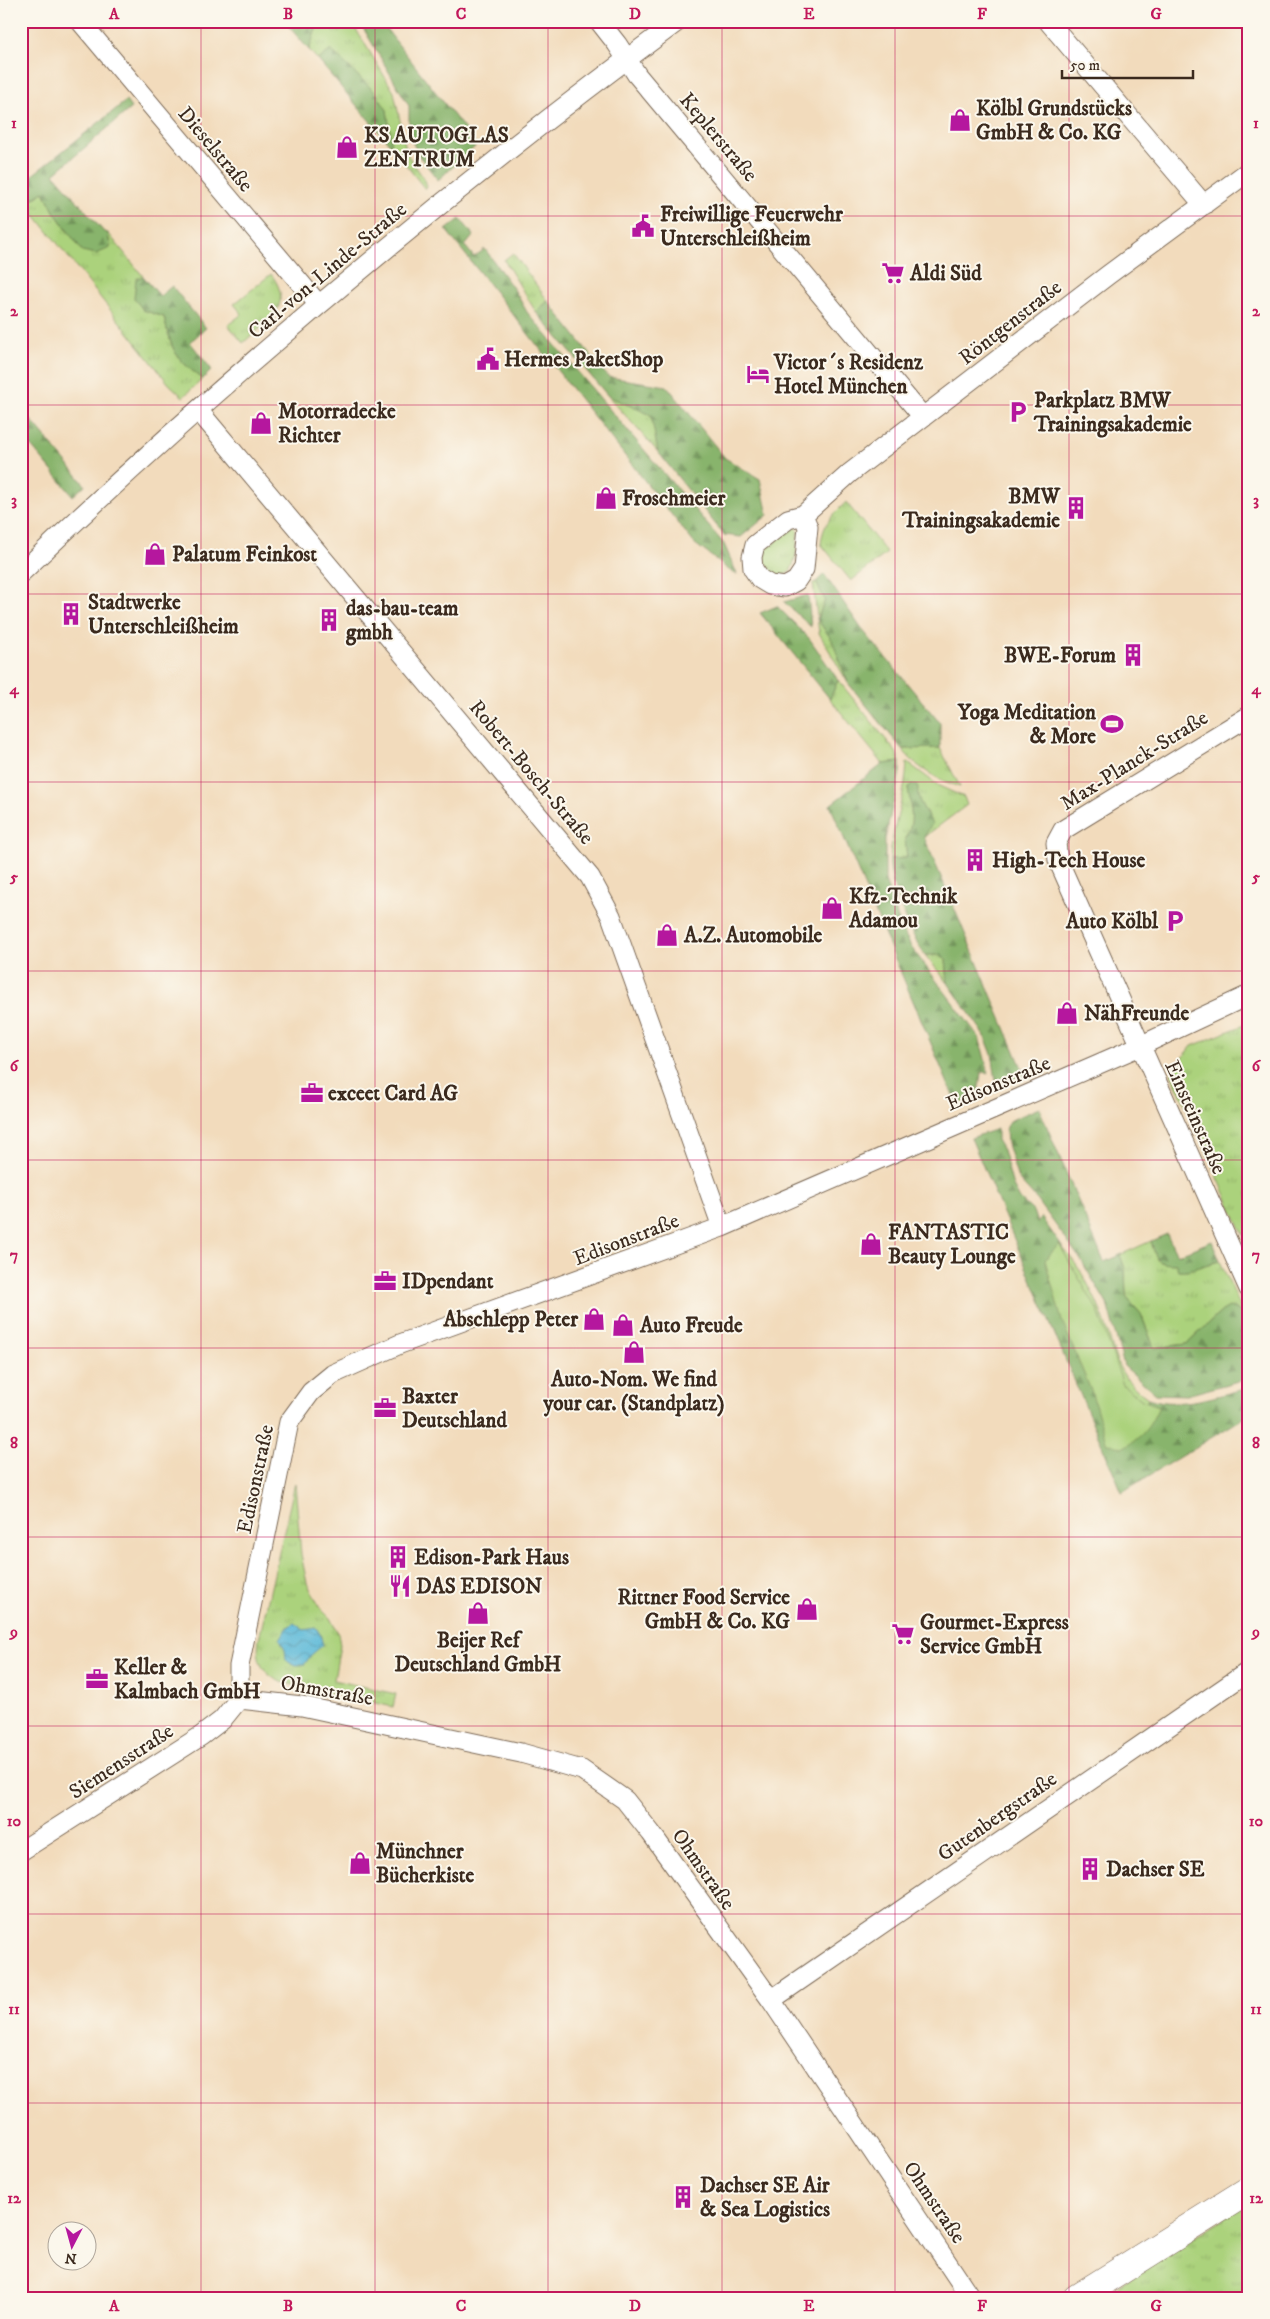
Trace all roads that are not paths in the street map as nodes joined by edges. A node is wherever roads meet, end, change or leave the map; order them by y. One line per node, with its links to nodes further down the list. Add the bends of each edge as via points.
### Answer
1 (80, 21): 8 (street, Dieselstraße)
2 (599, 21): 5 (street, Keplerstraße)
3 (678, 21): 5 (street, Carl-von-Linde-Straße)
4 (1048, 21): 7 (street)
5 (627, 59): 8 (street, Carl-von-Linde-Straße, via 448,198); 10 (street, Keplerstraße)
6 (1249, 171): 7 (street, Röntgenstraße)
7 (1204, 205): 10 (street, Röntgenstraße)
8 (318, 305): 9 (street, Carl-von-Linde-Straße)
9 (198, 410): 12 (street, Carl-von-Linde-Straße); 16 (street, Robert-Bosch-Straße, via 590,877 610,916)
10 (923, 417): 11 (street, Röntgenstraße)
11 (803, 515)
12 (21, 574)
13 (1249, 716): 15 (street, Max-Planck-Straße, via 1063,830 1056,843 1058,860)
14 (1249, 995): 15 (street, Edisonstraße)
15 (1140, 1046): 16 (street, Edisonstraße); 17 (street, Einsteinstraße)
16 (722, 1226): 19 (street, Edisonstraße, via 400,1344 333,1374 311,1392 289,1422 239,1666)
17 (1249, 1289)
18 (1249, 1671): 21 (street, Gutenbergstraße)
19 (239, 1699): 20 (street, Siemensstraße, via 222,1720 201,1736); 21 (street, Ohmstraße, via 302,1706 521,1753 582,1770 625,1800)
20 (21, 1851)
21 (771, 2000): 23 (street, Ohmstraße)
22 (1249, 2190): 24 (main road)
23 (972, 2298)
24 (1077, 2298)

